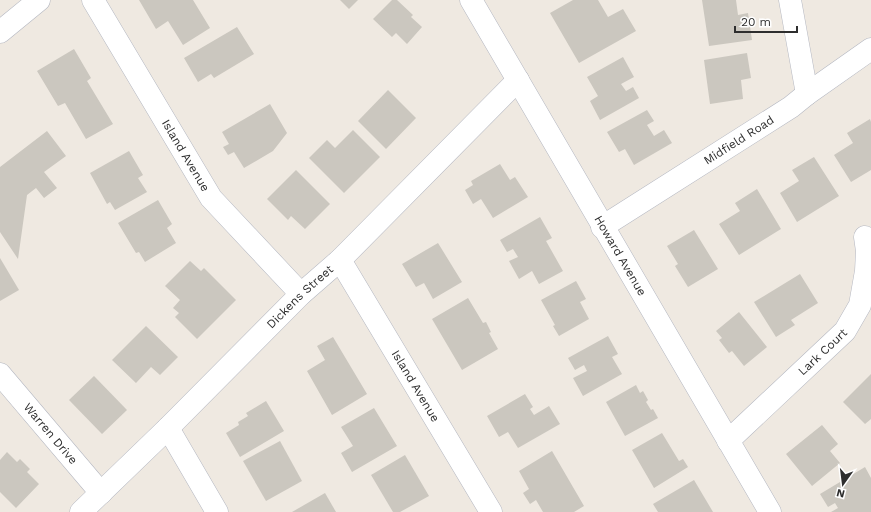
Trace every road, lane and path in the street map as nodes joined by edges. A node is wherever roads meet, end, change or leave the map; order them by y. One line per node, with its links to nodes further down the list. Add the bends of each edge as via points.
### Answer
1 (39, 0): 5 (street)
2 (94, 0): 12 (street, Island Avenue, via 211,198)
3 (471, 0): 7 (street, Howard Avenue)
4 (790, 0): 8 (street)
5 (0, 31)
6 (871, 49): 8 (street, Midfield Road)
7 (518, 80): 9 (street, Howard Avenue); 11 (street, Dickens Street)
8 (807, 94): 9 (street, Midfield Road, via 791,107)
9 (602, 227): 15 (street, Howard Avenue)
10 (865, 237): 15 (street, Lark Court, via 866,271 860,305 845,331)
11 (340, 260): 12 (street, Dickens Street); 19 (street, Island Avenue)
12 (301, 294): 14 (street, Dickens Street)
13 (0, 374): 16 (street, Warren Drive)
14 (168, 428): 16 (street, Dickens Street); 18 (street)
15 (728, 441): 20 (street, Howard Avenue)
16 (101, 493): 17 (street, Dickens Street)
17 (81, 512)
18 (217, 512)
19 (491, 512)
20 (770, 512)

